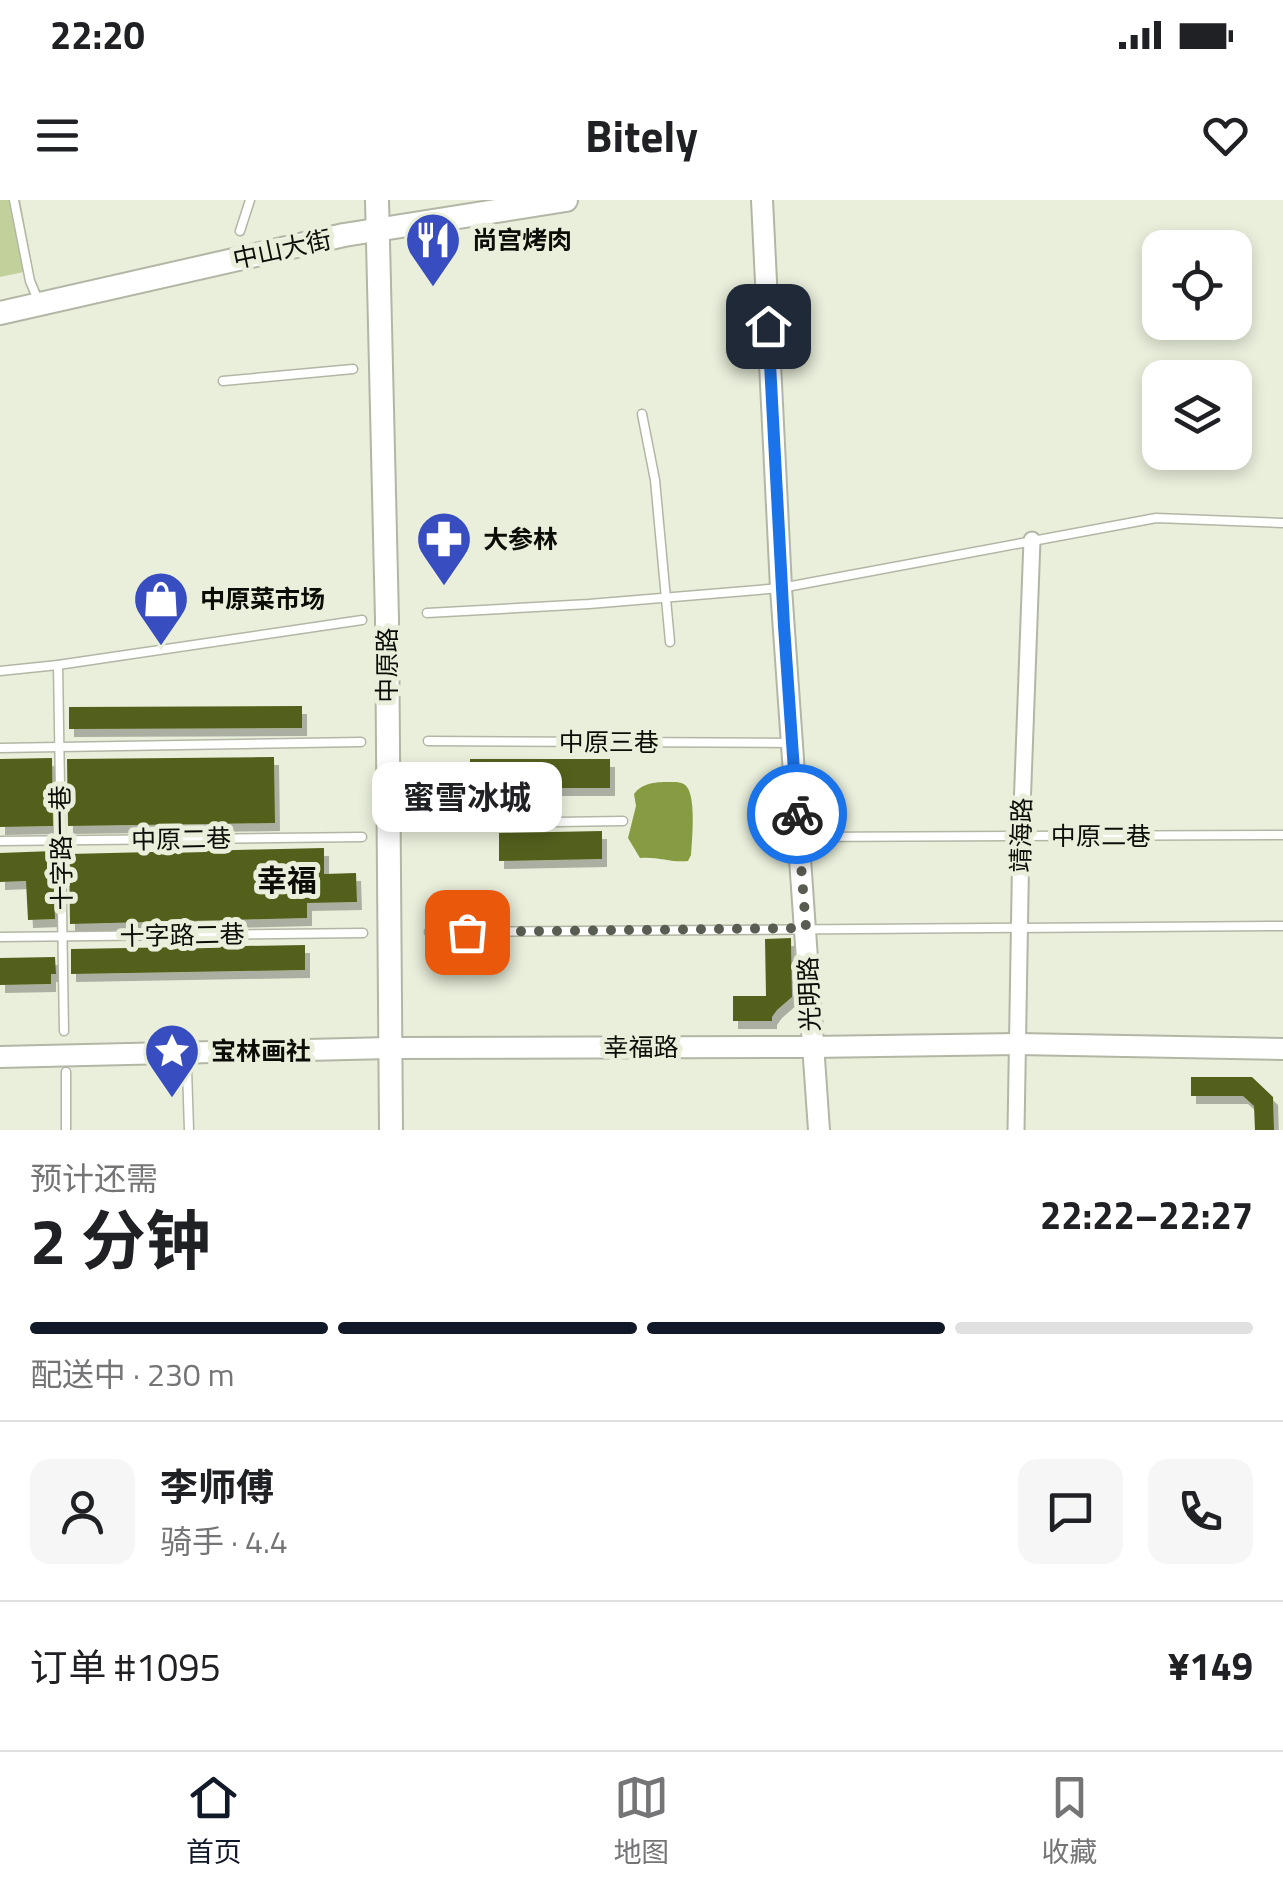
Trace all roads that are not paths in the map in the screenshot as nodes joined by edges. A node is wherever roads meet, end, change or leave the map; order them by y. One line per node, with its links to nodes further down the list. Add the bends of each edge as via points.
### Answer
1 (14, 200): 8 (lane)
2 (250, 200): 7 (lane)
3 (377, 200): 6 (main road, 中原路)
4 (566, 200): 6 (main road, 中山大街)
5 (762, 200): 15 (street, 光明路)
6 (377, 229): 8 (main road, 中山大街); 45 (main road, 中原路)
7 (240, 231)
8 (40, 304): 9 (main road, 中山大街)
9 (0, 312)
10 (353, 370): 11 (lane)
11 (223, 381)
12 (642, 414): 16 (lane)
13 (1283, 524): 14 (lane, via 1156,518)
14 (1032, 540): 15 (lane); 30 (street, 靖海路)
15 (781, 588): 16 (lane); 24 (street, 光明路)
16 (666, 598): 17 (lane); 19 (lane)
17 (427, 613)
18 (362, 620): 20 (lane)
19 (670, 642)
20 (58, 665): 21 (lane); 25 (lane, 十字路一巷)
21 (0, 671)
22 (428, 741): 24 (lane, 中原三巷)
23 (361, 742): 25 (lane)
24 (791, 743): 32 (street, 光明路)
25 (59, 746): 26 (lane); 33 (lane, 十字路一巷)
26 (0, 748)
27 (623, 821): 28 (lane)
28 (429, 824)
29 (1283, 835): 30 (lane, 中原二巷)
30 (1020, 836): 32 (lane, 中原二巷); 37 (street, 靖海路)
31 (362, 837): 33 (lane, 中原二巷)
32 (799, 837): 36 (street, 光明路)
33 (61, 841): 34 (lane, 中原二巷); 40 (lane, 十字路一巷)
34 (0, 842)
35 (1283, 926): 37 (lane)
36 (806, 928): 37 (lane); 39 (lane); 44 (street, 光明路)
37 (1020, 928): 43 (street, 靖海路)
38 (364, 932): 40 (lane, 十字路二巷)
39 (430, 932)
40 (62, 936): 41 (lane, 十字路二巷); 42 (lane, 十字路一巷)
41 (0, 937)
42 (64, 1031)
43 (1018, 1044): 44 (street, 幸福路); 46 (street, 幸福路); 54 (street, 靖海路)
44 (811, 1047): 45 (street, 幸福路); 53 (street, 光明路)
45 (390, 1048): 47 (street, 幸福路); 52 (main road, 中原路)
46 (1283, 1048)
47 (0, 1058)
48 (187, 1069): 51 (lane)
49 (66, 1072): 50 (lane)
50 (66, 1130)
51 (188, 1130)
52 (391, 1130)
53 (818, 1130)
54 (1016, 1130)

